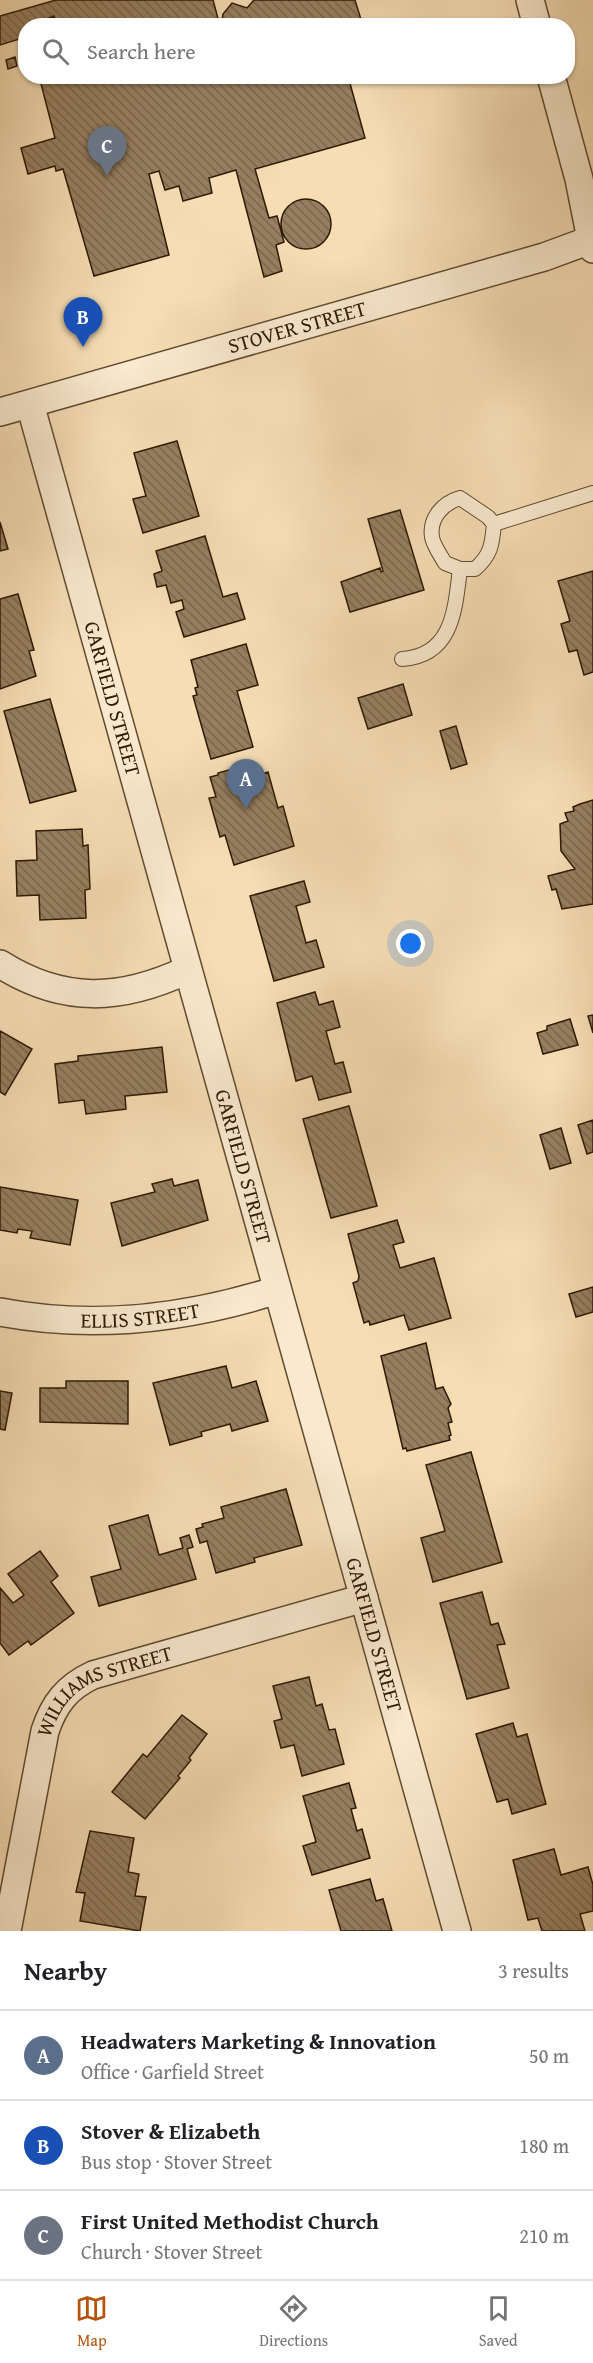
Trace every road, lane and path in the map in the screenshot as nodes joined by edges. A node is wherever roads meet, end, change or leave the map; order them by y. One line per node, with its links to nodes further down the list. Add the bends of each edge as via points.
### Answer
1 (530, 0): 2 (street)
2 (535, 18)
3 (553, 84): 4 (street)
4 (592, 243): 5 (street, STOVER STREET)
5 (30, 404): 6 (street, STOVER STREET); 12 (street, GARFIELD STREET)
6 (0, 412)
7 (593, 493): 8 (lane)
8 (494, 524): 9 (lane, via 487,558 475,569); 9 (lane, via 460,498 449,501 437,513 432,537 445,563)
9 (460, 569): 10 (lane, via 448,633 434,647)
10 (402, 659)
11 (0, 964): 12 (street, via 46,987 94,995 130,992)
12 (188, 970): 13 (street, GARFIELD STREET)
13 (277, 1290): 14 (street, ELLIS STREET, via 232,1305 135,1321 73,1322); 15 (street, GARFIELD STREET)
14 (0, 1312)
15 (364, 1598): 16 (street, WILLIAMS STREET, via 93,1675 63,1695 45,1731); 17 (street, GARFIELD STREET)
16 (6, 1931)
17 (457, 1931)

